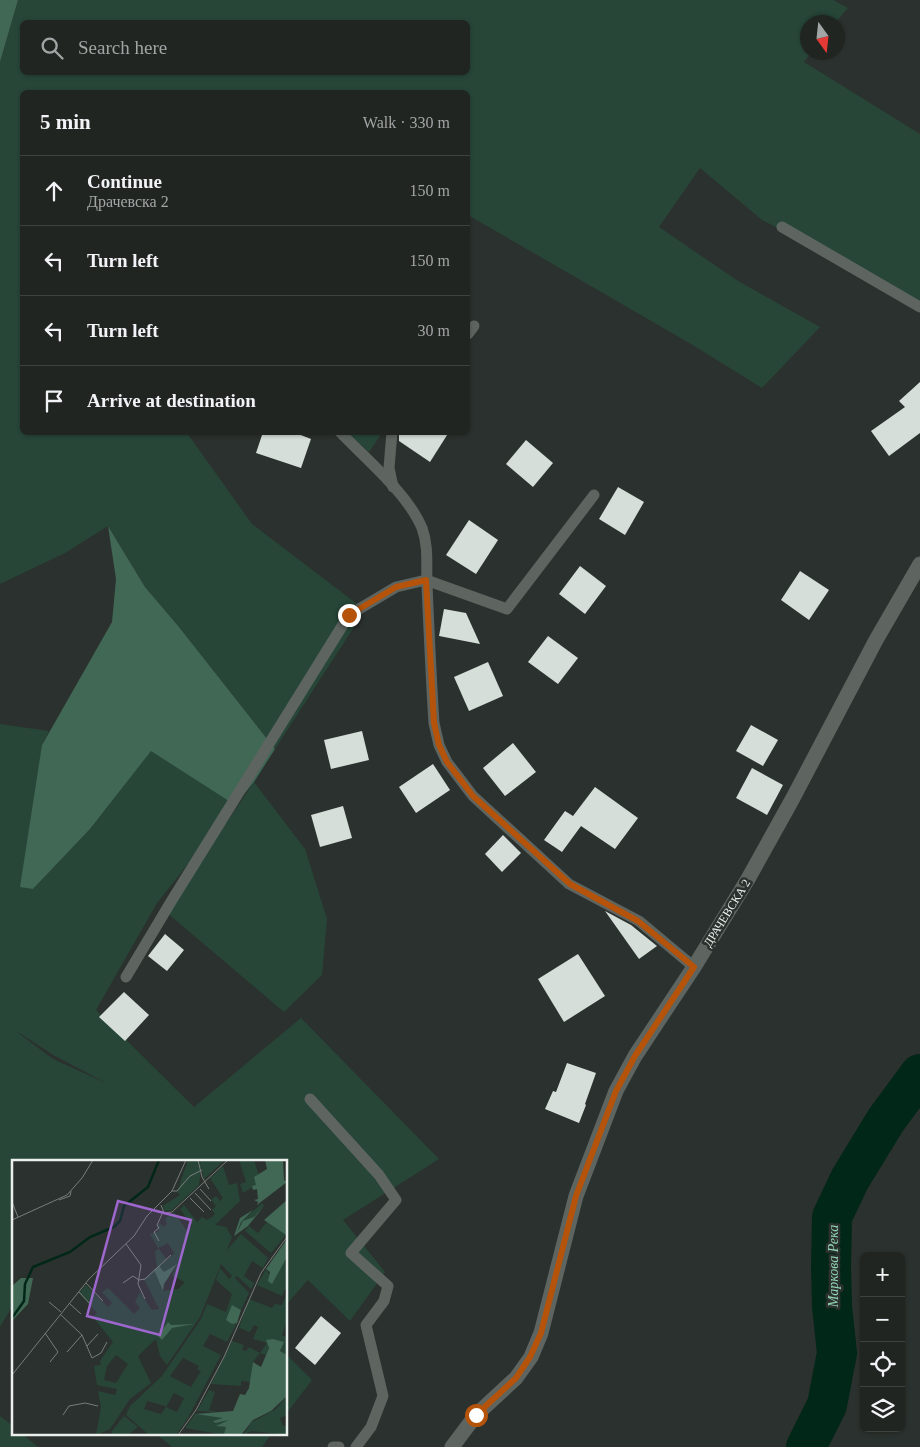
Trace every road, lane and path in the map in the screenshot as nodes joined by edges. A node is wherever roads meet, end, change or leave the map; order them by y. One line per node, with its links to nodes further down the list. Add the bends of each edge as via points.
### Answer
1 (782, 227): 2 (lane)
2 (920, 307)
3 (343, 435): 5 (lane)
4 (392, 435): 5 (lane, via 389,468)
5 (393, 487): 8 (lane, via 422,528 427,550)
6 (594, 495): 8 (lane, via 507,609)
7 (920, 564): 9 (street, ДРАЧЕВСКА 2, via 748,879)
8 (426, 580): 9 (lane, via 434,723 447,762 473,796 570,884 638,921); 10 (lane, via 396,587 349,615)
9 (694, 967): 15 (street, ДРАЧЕВСКА 2, via 635,1056 616,1091 576,1196 541,1333 530,1357 516,1378 476,1415)
10 (126, 977)
11 (310, 1098): 14 (lane, via 379,1175 396,1200 351,1252 388,1286 384,1302 366,1325 383,1396 371,1427)
12 (333, 1447): 13 (lane)
13 (339, 1447)
14 (356, 1447)
15 (452, 1447)

